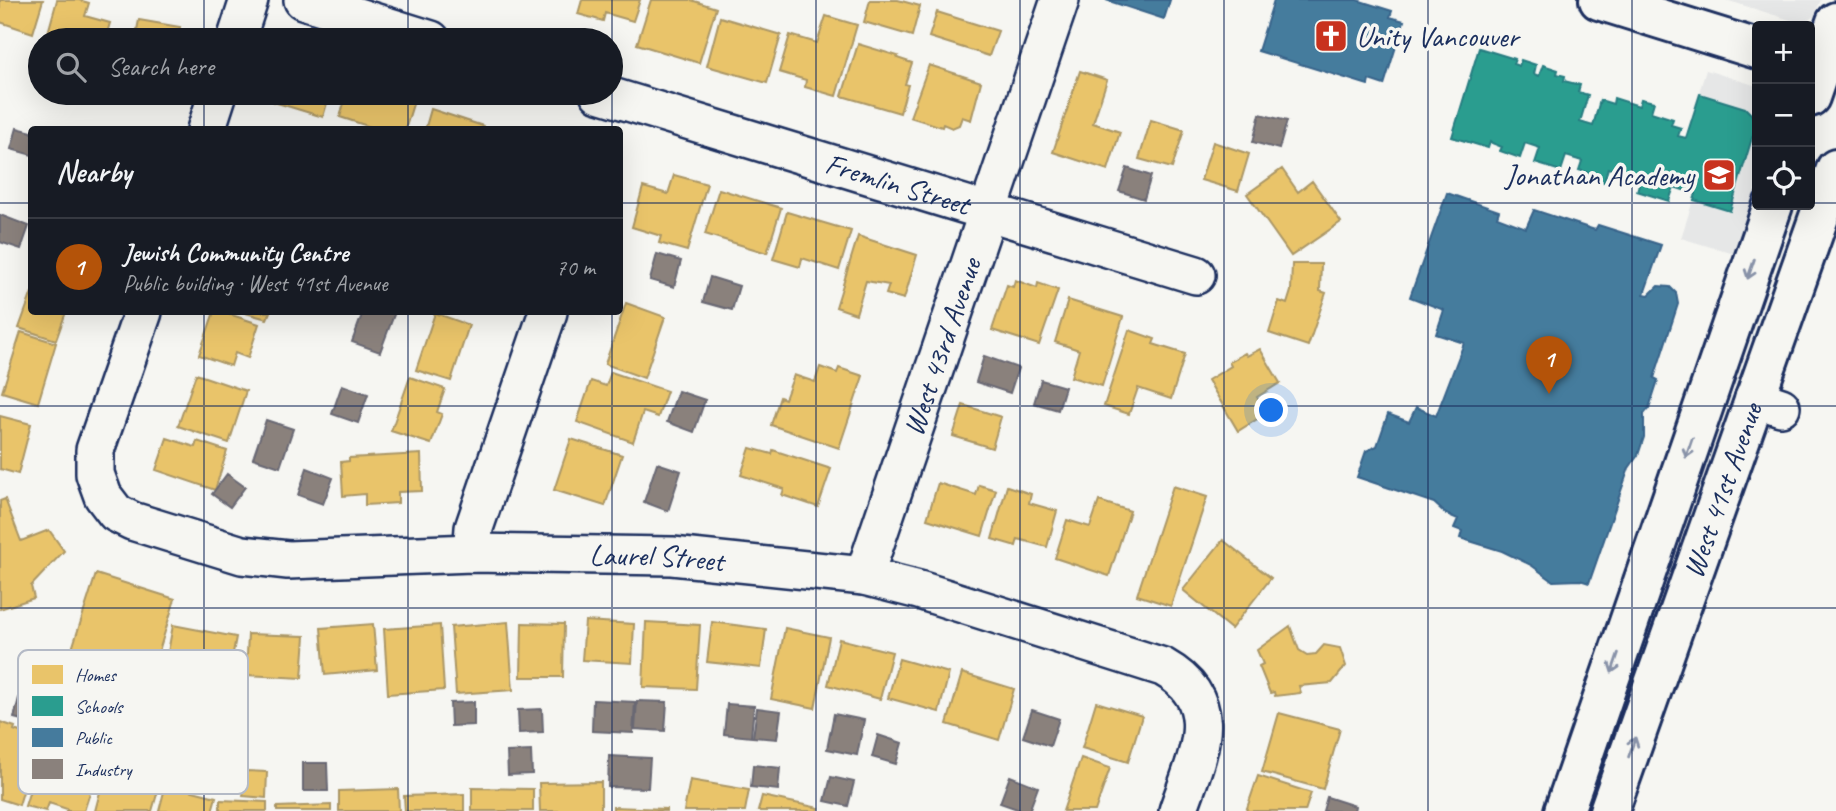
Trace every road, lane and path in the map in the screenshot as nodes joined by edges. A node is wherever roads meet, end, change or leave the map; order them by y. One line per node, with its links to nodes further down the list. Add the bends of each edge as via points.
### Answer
1 (249, 0): 6 (street)
2 (303, 0): 7 (street)
3 (1060, 0): 15 (street, West 43rd Avenue)
4 (1599, 0): 8 (main road)
5 (1836, 22): 9 (main road)
6 (240, 28)
7 (393, 28)
8 (1752, 47)
9 (1819, 76)
10 (214, 105): 12 (street)
11 (609, 107): 15 (street, Fremlin Street)
12 (207, 126)
13 (1836, 169): 20 (main road, West 41st Avenue)
14 (1771, 210): 19 (main road, West 41st Avenue, one-way to 19)
15 (989, 214): 16 (street, Fremlin Street); 22 (street, West 43rd Avenue)
16 (1196, 275)
17 (142, 315): 21 (street, Laurel Street, via 95,450 94,474 116,513 242,555 288,560)
18 (547, 315): 21 (street, via 474,528)
19 (1711, 384): 20 (main road); 24 (main road, West 41st Avenue, one-way to 24)
20 (1768, 402): 25 (main road, West 41st Avenue, one-way to 20)
21 (472, 553): 22 (street, Laurel Street, via 672,556)
22 (864, 576): 23 (street, Laurel Street, via 1164,667 1187,684 1198,701 1203,724)
23 (1178, 811)
24 (1564, 811)
25 (1609, 811)

